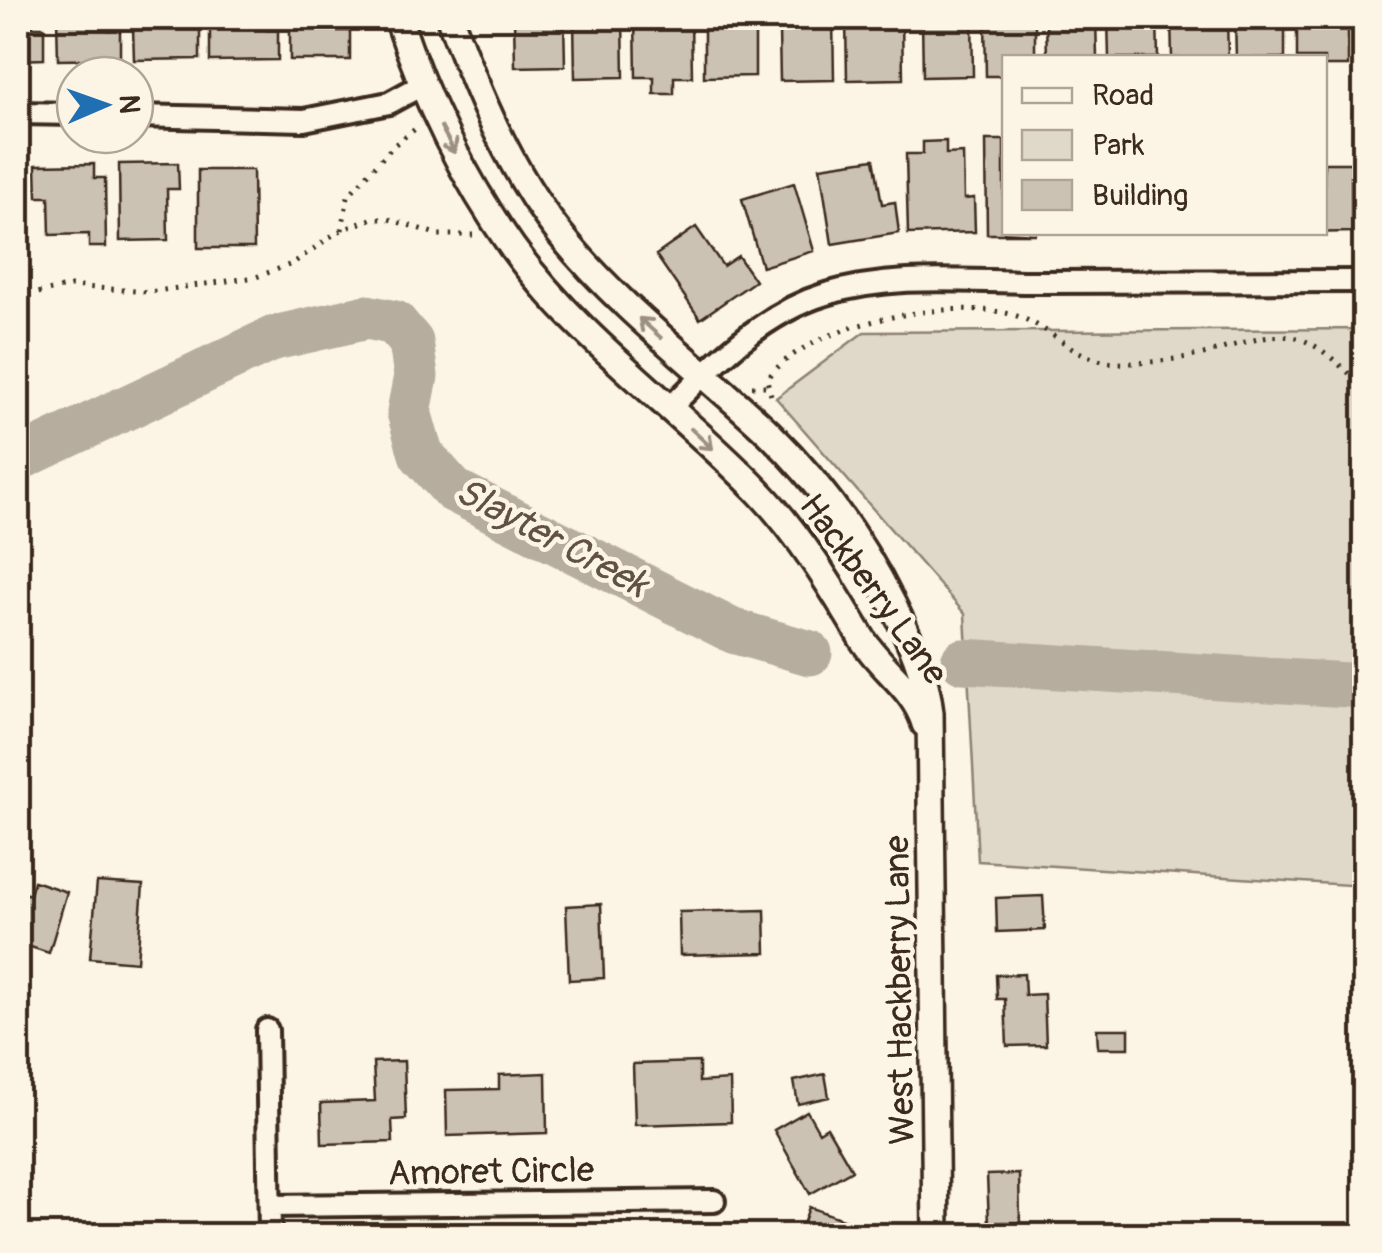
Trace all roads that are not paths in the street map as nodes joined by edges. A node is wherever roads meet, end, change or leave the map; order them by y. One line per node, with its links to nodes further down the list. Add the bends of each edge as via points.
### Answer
1 (398, 18): 3 (street, Hackberry Lane)
2 (450, 18): 8 (street, Hackberry Lane, one-way to 2, via 616,298 558,232 511,157)
3 (422, 84): 6 (street, via 389,104 304,120); 9 (street, Hackberry Lane, one-way to 9, via 514,250)
4 (18, 113): 5 (street)
5 (55, 114)
6 (155, 116)
7 (1364, 281): 8 (street, via 889,281 824,295 761,324)
8 (702, 374): 9 (street); 10 (street, Hackberry Lane, via 793,458 878,574 928,690)
9 (668, 409): 10 (street, Hackberry Lane, one-way to 10, via 789,527 871,652 909,692)
10 (931, 744): 15 (street, West Hackberry Lane)
11 (267, 1030): 13 (street)
12 (714, 1201): 13 (street, Amoret Circle)
13 (270, 1206): 14 (street)
14 (270, 1236)
15 (936, 1236)

